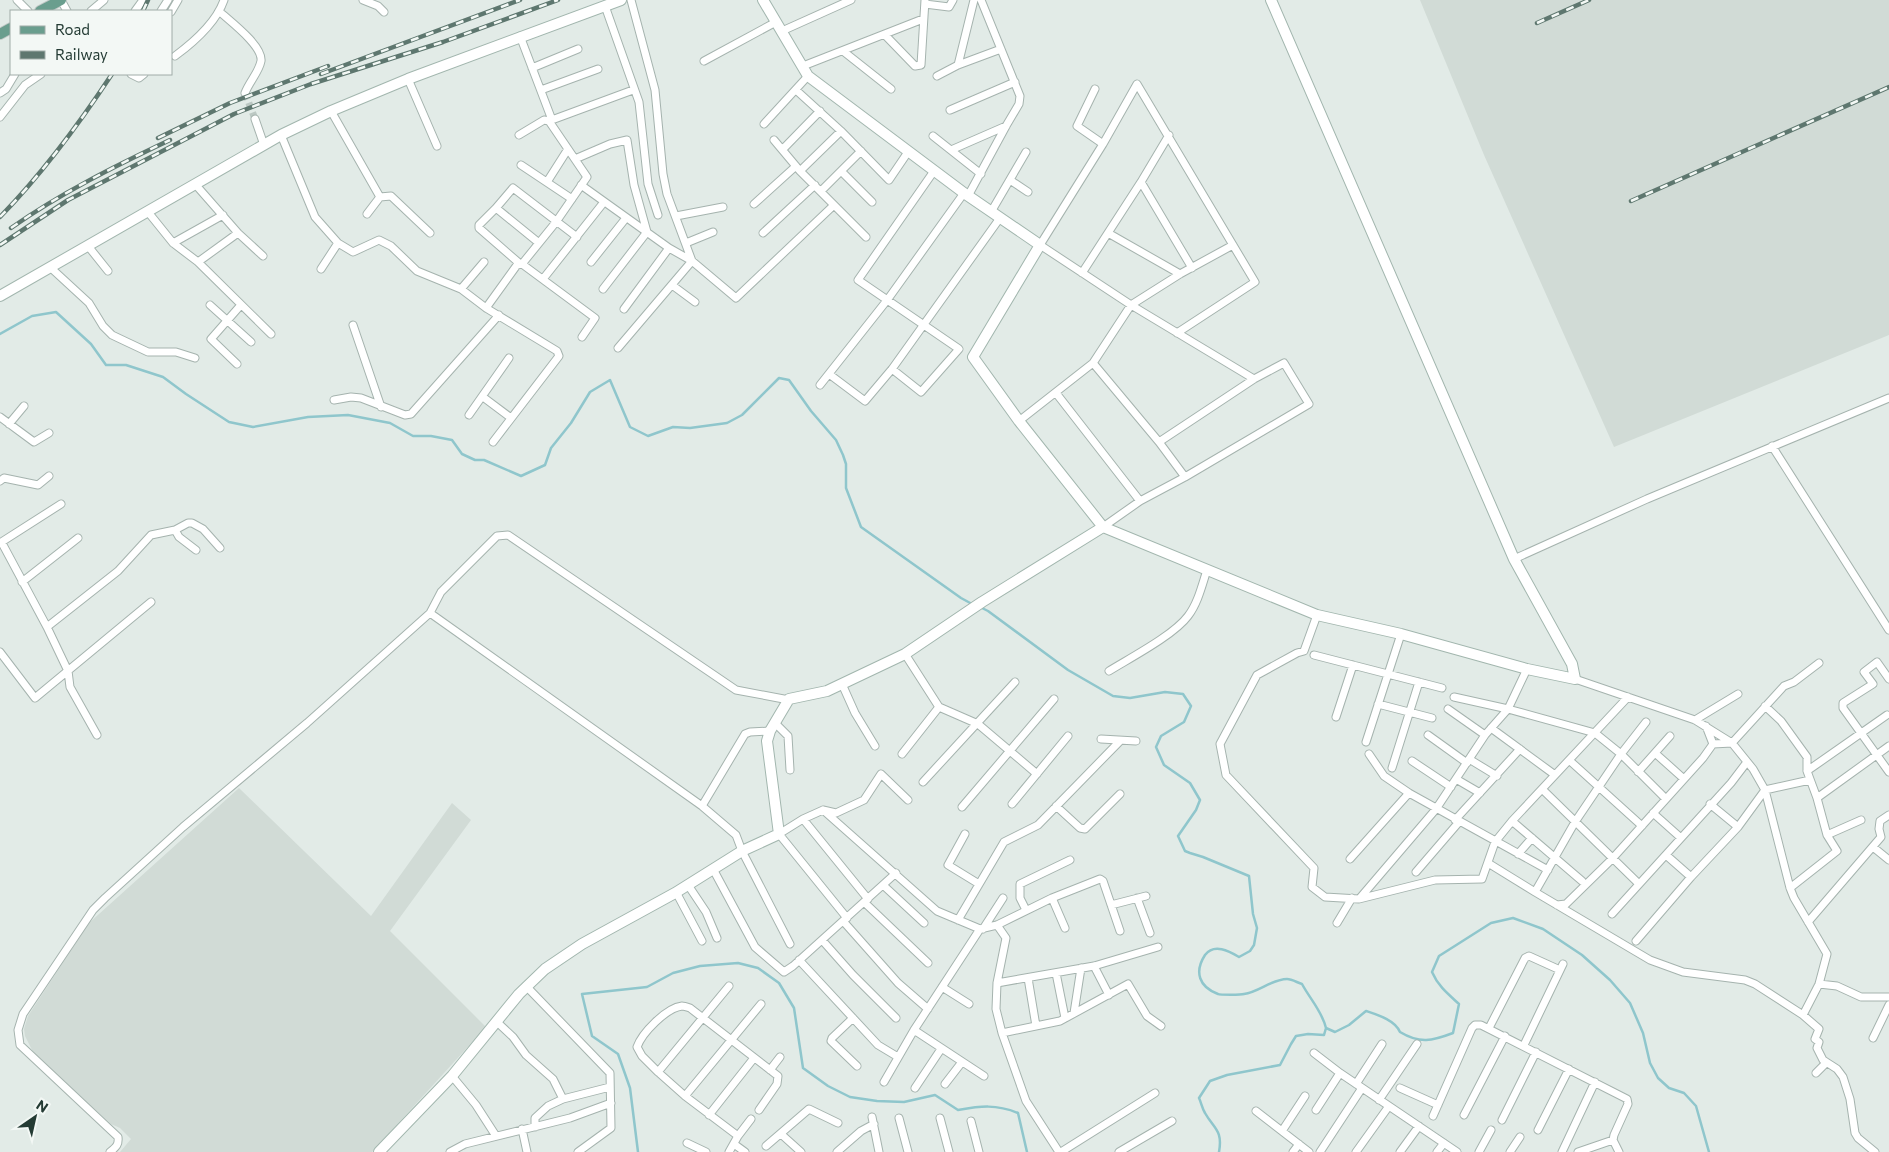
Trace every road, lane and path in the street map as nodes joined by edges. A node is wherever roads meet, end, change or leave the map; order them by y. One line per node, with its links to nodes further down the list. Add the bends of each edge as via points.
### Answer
1 (18, 0): 17 (street)
2 (61, 0): 16 (main road)
3 (104, 0): 18 (street)
4 (224, 0): 19 (street)
5 (363, 0): 20 (street)
6 (621, 0): 15 (street)
7 (631, 0): 98 (street, via 655,90 663,174)
8 (763, 0): 22 (street)
9 (851, 0): 22 (street)
10 (953, 0): 14 (street, via 949,7)
11 (974, 0): 30 (street)
12 (981, 0): 26 (street)
13 (1271, 0): 184 (street)
14 (925, 2): 21 (street)
15 (605, 6): 24 (street); 42 (street)
16 (54, 9)
17 (27, 10)
18 (92, 10)
19 (220, 12): 28 (street, via 191,44); 46 (street, via 255,45 260,54 258,68)
20 (384, 12)
21 (923, 19): 23 (street); 23 (street, via 922,63 919,67)
22 (779, 27): 29 (street); 31 (street)
23 (885, 35): 27 (street)
24 (520, 36): 32 (street); 38 (street)
25 (578, 49): 32 (street)
26 (1002, 49): 30 (street); 39 (street)
27 (843, 51): 31 (street); 40 (street)
28 (175, 56)
29 (704, 62)
30 (958, 65): 37 (street)
31 (803, 66): 36 (street)
32 (532, 68): 41 (street)
33 (598, 69): 41 (street)
34 (14, 75): 45 (street)
35 (40, 75): 50 (street, via 25,85)
36 (808, 76): 43 (street); 68 (street)
37 (937, 76)
38 (408, 79): 49 (street); 63 (street)
39 (1015, 82): 47 (street); 54 (street, via 1020,104)
40 (891, 88)
41 (541, 90): 52 (street)
42 (633, 90): 52 (street); 96 (street, via 638,102 648,184)
43 (796, 90): 48 (street); 53 (street)
44 (1095, 90): 61 (street, via 1077,126)
45 (0, 93)
46 (245, 93)
47 (950, 110)
48 (820, 111): 55 (street); 65 (street)
49 (331, 112): 56 (street); 85 (street)
50 (0, 117)
51 (255, 119): 62 (street)
52 (551, 120): 57 (street, via 544,120); 64 (street)
53 (764, 124)
54 (1006, 126): 66 (street); 75 (street)
55 (841, 131): 67 (street); 72 (street)
56 (281, 135): 62 (street); 112 (street, via 315,217)
57 (519, 135)
58 (1168, 135): 61 (street, via 1137,84); 78 (street); 114 (street)
59 (933, 136): 66 (street)
60 (774, 140): 65 (street)
61 (1103, 144): 113 (street)
62 (264, 145): 79 (street)
63 (437, 146)
64 (568, 149): 70 (street); 77 (street)
65 (783, 149): 72 (street)
66 (951, 150): 75 (street)
67 (861, 151): 68 (street, via 889,180); 73 (street)
68 (908, 152): 74 (street)
69 (1026, 152): 76 (street)
70 (575, 159): 80 (street, via 587,177); 102 (street, via 626,140)
71 (522, 165): 77 (street)
72 (798, 168): 81 (street); 89 (street)
73 (841, 171): 82 (street); 88 (street)
74 (934, 172): 84 (street); 134 (street, via 858,280)
75 (981, 174): 84 (street)
76 (1010, 180): 83 (street); 97 (street)
77 (547, 182): 86 (street)
78 (1141, 182): 106 (street); 124 (street)
79 (196, 184): 93 (street); 95 (street)
80 (581, 185): 86 (street); 87 (street)
81 (815, 185): 82 (street); 105 (street)
82 (821, 191): 90 (street)
83 (1028, 192)
84 (966, 195): 97 (street); 134 (street)
85 (380, 197): 94 (street); 101 (street, via 390,195)
86 (572, 199): 100 (street)
87 (604, 202): 99 (street); 107 (street)
88 (872, 202)
89 (754, 204)
90 (834, 205): 108 (street); 118 (street, via 736,298)
91 (723, 207): 98 (street)
92 (496, 208): 100 (street, via 513,188); 110 (street); 122 (street, via 479,228)
93 (148, 212): 109 (street); 115 (street)
94 (367, 214)
95 (223, 215): 104 (street); 109 (street)
96 (658, 215)
97 (996, 215): 113 (street); 143 (street)
98 (676, 216): 111 (street)
99 (626, 218): 102 (street); 121 (street)
100 (556, 222): 107 (street); 110 (street)
101 (430, 232)
102 (647, 232): 116 (street); 132 (street)
103 (713, 232): 111 (street)
104 (238, 233): 117 (street); 119 (street)
105 (762, 233)
106 (1108, 233): 127 (street); 128 (street)
107 (577, 237): 129 (street)
108 (866, 237)
109 (173, 243): 119 (street)
110 (539, 243): 122 (street)
111 (686, 243): 118 (street)
112 (338, 244): 125 (street); 131 (street, via 353,252 379,240 391,246 417,270)
113 (1040, 245): 127 (street); 167 (street, via 973,358)
114 (1233, 245): 124 (street); 145 (street, via 1255,282)
115 (88, 246): 123 (street); 126 (street)
116 (669, 248): 118 (street); 140 (street)
117 (263, 256)
118 (692, 261): 130 (street)
119 (198, 262): 138 (street)
120 (484, 262): 131 (street)
121 (591, 262)
122 (521, 264): 129 (street); 139 (street)
123 (51, 268): 133 (street); 150 (street, via 89,303 112,335 148,352 176,352)
124 (1192, 268): 128 (street)
125 (321, 270)
126 (108, 271)
127 (1082, 273): 137 (street)
128 (1180, 274): 137 (street)
129 (543, 279): 147 (street, via 594,318)
130 (672, 285): 135 (street); 149 (street)
131 (460, 289): 139 (street)
132 (603, 289)
133 (0, 296)
134 (888, 299): 143 (street); 155 (street)
135 (695, 302)
136 (210, 305): 142 (street)
137 (1131, 305): 145 (street); 152 (street)
138 (240, 306): 142 (street); 146 (street)
139 (486, 308): 141 (street)
140 (624, 309)
141 (499, 315): 163 (street, via 410,414); 166 (street, via 559,353)
142 (227, 320): 148 (street); 153 (street, via 211,339)
143 (924, 324): 154 (street); 154 (street, via 959,349 921,392)
144 (353, 325): 163 (street)
145 (1177, 333): 156 (street)
146 (271, 334)
147 (582, 337)
148 (251, 342)
149 (618, 348)
150 (195, 358)
151 (509, 358): 159 (street)
152 (1093, 363): 158 (street); 171 (street)
153 (237, 364)
154 (892, 369): 155 (street, via 865,402)
155 (829, 374): 157 (street)
156 (1254, 379): 171 (street); 174 (street, via 1284,363 1309,404)
157 (820, 385)
158 (1056, 393): 167 (street); 176 (street)
159 (483, 397): 164 (street); 166 (street)
160 (1889, 398): 172 (street)
161 (334, 400): 163 (street, via 355,397)
162 (24, 406): 168 (street)
163 (381, 407)
164 (470, 415)
165 (0, 417): 168 (street)
166 (511, 418): 170 (street)
167 (1019, 421): 178 (street)
168 (9, 424): 169 (street, via 34,442)
169 (49, 433)
170 (493, 442)
171 (1159, 442): 174 (street)
172 (1772, 446): 184 (street); 191 (street)
173 (49, 476): 175 (street, via 38,484 4,478)
174 (1185, 477): 176 (street)
175 (0, 481)
176 (1140, 500): 178 (street)
177 (61, 504): 181 (street)
178 (1103, 527): 185 (street); 194 (street)
179 (175, 530): 182 (street, via 192,522); 183 (street); 190 (street, via 150,535 118,571)
180 (78, 538): 186 (street)
181 (1, 543): 186 (street)
182 (220, 548)
183 (196, 550)
184 (1514, 560): 202 (street, via 1572,664)
185 (1207, 570): 189 (street); 200 (street, via 1194,606 1182,623)
186 (22, 582): 190 (street)
187 (151, 602): 199 (street)
188 (430, 613): 212 (street, via 441,592 497,536 508,536 736,690); 279 (street); 442 (street, via 105,898 93,910 23,1014 18,1030 20,1045 115,1134 119,1142)
189 (1317, 615): 192 (street); 326 (street, via 1304,651 1257,675 1220,744 1226,775 1314,868 1312,886 1325,897)
190 (47, 627): 199 (street)
191 (1889, 630)
192 (1400, 634): 198 (street); 201 (street)
193 (0, 652): 199 (street, via 35,698)
194 (905, 654): 206 (street); 215 (street)
195 (1314, 655): 197 (street)
196 (1819, 664): 214 (street, via 1784,686)
197 (1354, 666): 201 (street); 221 (street)
198 (1526, 669): 202 (street); 217 (street)
199 (68, 671): 231 (street, via 70,687)
200 (1109, 671)
201 (1388, 674): 205 (street); 213 (street)
202 (1574, 679): 210 (street)
203 (1889, 679): 230 (street, via 1877,662 1864,672 1873,684 1843,703)
204 (1015, 682): 225 (street)
205 (1419, 682): 207 (street); 218 (street)
206 (842, 684): 212 (street); 242 (street, via 854,713)
207 (1442, 688)
208 (1738, 694): 220 (street)
209 (1454, 697): 217 (street)
210 (1628, 697): 223 (street); 229 (street)
211 (1054, 699): 245 (street)
212 (789, 700): 226 (street)
213 (1378, 704): 218 (street); 239 (street)
214 (1765, 706): 240 (street); 257 (street, via 1781,721 1807,757)
215 (939, 707): 225 (street); 247 (street)
216 (1448, 709): 232 (street)
217 (1508, 709): 228 (street); 229 (street)
218 (1409, 712): 222 (street); 255 (street)
219 (1887, 715): 230 (street)
220 (1703, 716): 223 (street); 227 (street)
221 (1336, 717)
222 (1432, 718)
223 (1695, 720): 227 (street)
224 (1646, 722): 249 (street)
225 (978, 724): 245 (street); 266 (street)
226 (773, 727): 256 (street, via 788,736); 279 (street, via 745,734); 293 (street, via 767,750)
227 (1706, 727): 240 (street); 241 (street)
228 (1491, 728): 232 (street); 244 (street)
229 (1595, 733): 249 (street); 251 (street)
230 (1860, 733): 250 (street); 257 (street)
231 (97, 735)
232 (1486, 735): 253 (street)
233 (1068, 736): 260 (street)
234 (1428, 736): 253 (street)
235 (1670, 736): 246 (street)
236 (1101, 739): 237 (street)
237 (1120, 741): 238 (street); 280 (street)
238 (1136, 741)
239 (1366, 742)
240 (1732, 743): 241 (street); 254 (street)
241 (1713, 744): 264 (street)
242 (875, 746)
243 (1889, 746): 250 (street)
244 (1520, 749): 261 (street); 262 (street)
245 (1009, 751): 260 (street); 281 (street)
246 (1655, 753): 258 (street); 264 (street)
247 (902, 754)
248 (1368, 754): 271 (street, via 1384,776)
249 (1621, 754): 258 (street); 268 (street)
250 (1876, 754): 259 (street); 274 (street)
251 (1569, 760): 261 (street); 268 (street)
252 (1412, 761): 267 (street)
253 (1468, 761): 262 (street); 263 (street)
254 (1747, 762): 270 (street); 278 (street)
255 (1392, 768)
256 (790, 770)
257 (1807, 771): 265 (street)
258 (1638, 772): 275 (street)
259 (1889, 772)
260 (1037, 774): 277 (street)
261 (1555, 775): 269 (street)
262 (1497, 776): 273 (street)
263 (1456, 779): 267 (street); 273 (street)
264 (1684, 779): 275 (street)
265 (1810, 780): 270 (street); 274 (street)
266 (923, 782)
267 (1451, 787): 282 (street)
268 (1599, 788): 290 (street); 291 (street)
269 (1542, 789): 287 (street); 290 (street)
270 (1766, 790): 292 (street); 319 (street)
271 (1409, 792): 282 (street); 304 (street)
272 (1120, 794): 280 (street, via 1085,829)
273 (1480, 794): 289 (street)
274 (1817, 798): 295 (street)
275 (1666, 799): 284 (street)
276 (908, 800): 283 (street, via 881,774 864,800 836,813)
277 (1012, 804)
278 (1710, 804): 292 (street); 297 (street)
279 (702, 806): 300 (street, via 736,836)
280 (1056, 806): 316 (street, via 1038,825 1004,842)
281 (962, 807)
282 (1436, 809): 289 (street); 326 (street)
283 (823, 810): 286 (street); 312 (street)
284 (1653, 813): 291 (street); 297 (street)
285 (1889, 815): 299 (street, via 1880,822 1882,837)
286 (803, 819): 293 (street); 327 (street)
287 (1512, 820): 296 (street); 298 (street)
288 (1862, 820): 295 (street)
289 (1457, 821): 298 (street); 311 (street)
290 (1575, 822): 303 (street); 305 (street)
291 (1642, 826): 305 (street)
292 (1738, 827): 313 (street)
293 (780, 834): 300 (street); 332 (street)
294 (965, 834): 316 (street, via 948,865)
295 (1827, 835): 319 (street, via 1837,851)
296 (1532, 838): 301 (street); 303 (street)
297 (1681, 838): 302 (street)
298 (1495, 842): 301 (street); 308 (street)
299 (1873, 847): 307 (street); 334 (street)
300 (742, 851): 309 (street); 346 (street)
301 (1518, 854): 310 (street)
302 (1666, 855): 313 (street); 317 (street)
303 (1555, 858): 310 (street); 314 (street)
304 (1350, 859)
305 (1612, 859): 317 (street); 329 (street, via 1566,904)
306 (1070, 860): 330 (street, via 1020,884 1020,898)
307 (1889, 860)
308 (1488, 864): 321 (street); 326 (street, via 1482,879 1435,880)
309 (713, 869): 315 (street); 348 (street, via 758,951 784,972)
310 (1548, 870): 321 (street)
311 (1416, 872)
312 (896, 873): 318 (street); 333 (street, via 937,912)
313 (1691, 877): 345 (street)
314 (1582, 881)
315 (688, 884): 320 (street); 342 (street, via 706,912)
316 (979, 884): 333 (street)
317 (1639, 884): 331 (street)
318 (883, 885): 327 (street); 335 (street)
319 (1790, 888): 334 (street)
320 (676, 892): 344 (street); 356 (street, via 582,944)
321 (1535, 892): 329 (street)
322 (1146, 896): 325 (street)
323 (1003, 898): 339 (street)
324 (1052, 898): 328 (street, via 1100,879); 330 (street); 338 (street)
325 (1137, 898): 328 (street); 341 (street)
326 (1356, 898): 336 (street)
327 (866, 900): 332 (street); 349 (street)
328 (1111, 905): 340 (street)
329 (1557, 905): 366 (street, via 1650,960 1683,972 1745,980)
330 (1026, 910): 337 (street)
331 (1612, 914)
332 (845, 919): 343 (street); 364 (street, via 898,983)
333 (958, 920): 339 (street)
334 (1808, 922): 355 (street, via 1827,954)
335 (924, 923)
336 (1337, 923)
337 (997, 925): 339 (street); 354 (street, via 1006,938)
338 (1066, 928)
339 (981, 929): 358 (street)
340 (1120, 931)
341 (1150, 932)
342 (717, 938)
343 (822, 940): 348 (street); 368 (street)
344 (702, 941)
345 (1636, 941)
346 (790, 944)
347 (1158, 947): 350 (street)
348 (799, 960): 367 (street)
349 (928, 963)
350 (1094, 966): 351 (street); 359 (street)
351 (1081, 968): 352 (street); 365 (street)
352 (1056, 973): 353 (street); 369 (street)
353 (1028, 978): 354 (street); 372 (street)
354 (997, 983): 376 (street, via 996,1009)
355 (1818, 984): 360 (street, via 1837,986 1861,997); 366 (street)
356 (526, 986): 371 (street); 403 (street, via 610,1073)
357 (729, 986): 370 (street)
358 (942, 987): 362 (street); 364 (street)
359 (1109, 995): 365 (street); 373 (street, via 1128,984 1147,1016)
360 (1889, 997)
361 (761, 1004): 379 (street)
362 (969, 1004)
363 (1889, 1005): 378 (street)
364 (928, 1009): 375 (street)
365 (1074, 1013): 369 (street)
366 (1803, 1015): 390 (street, via 1819,1029 1815,1038 1819,1042 1817,1048)
367 (852, 1018): 387 (street, via 878,1045); 391 (street, via 831,1042)
368 (896, 1018)
369 (1065, 1018): 372 (street)
370 (703, 1019): 379 (street); 394 (street); 394 (street, via 690,1008 681,1006 665,1013 640,1040 637,1047 642,1056)
371 (497, 1022): 397 (street); 409 (street, via 553,1079)
372 (1036, 1026): 376 (street)
373 (1161, 1026)
374 (1489, 1028): 377 (street); 382 (street, via 1525,958 1529,956 1561,967); 412 (street, via 1478,1024 1472,1028)
375 (914, 1030): 383 (street); 387 (street)
376 (1002, 1033): 456 (street, via 1026,1100)
377 (1505, 1036): 382 (street); 418 (street)
378 (1873, 1038)
379 (732, 1041): 388 (street); 407 (street)
380 (1382, 1044): 402 (street)
381 (1417, 1044): 410 (street)
382 (1524, 1045): 384 (street)
383 (941, 1049): 389 (street); 404 (street)
384 (1536, 1052): 392 (street); 423 (street)
385 (1314, 1053): 396 (street)
386 (780, 1057): 393 (street)
387 (898, 1057): 399 (street)
388 (754, 1058): 393 (street); 417 (street)
389 (962, 1062): 398 (street); 401 (street)
390 (1826, 1063): 395 (street); 470 (street, via 1843,1077 1855,1134)
391 (857, 1066)
392 (1569, 1069): 400 (street); 431 (street)
393 (770, 1070): 414 (street, via 779,1080)
394 (658, 1072): 407 (street)
395 (1816, 1072)
396 (1340, 1073): 402 (street); 415 (street)
397 (452, 1076): 434 (street, via 476,1104); 443 (street)
398 (984, 1076)
399 (884, 1082)
400 (1595, 1082): 437 (street, via 1628,1101); 467 (street)
401 (945, 1084)
402 (1359, 1086): 410 (street); 460 (street)
403 (610, 1087): 409 (street); 411 (street)
404 (915, 1088)
405 (1400, 1088): 412 (street)
406 (1155, 1093): 456 (street)
407 (685, 1096): 417 (street)
408 (1305, 1096): 432 (street)
409 (563, 1099): 428 (street, via 536,1116)
410 (1380, 1100): 413 (street)
411 (611, 1103): 428 (street); 446 (street, via 611,1128)
412 (1438, 1105): 419 (street)
413 (1389, 1106): 427 (street); 461 (street)
414 (759, 1110)
415 (1316, 1110)
416 (1256, 1111): 432 (street)
417 (709, 1115): 436 (street)
418 (1464, 1115)
419 (1434, 1116)
420 (751, 1118): 436 (street)
421 (899, 1118): 453 (street)
422 (940, 1118): 454 (street)
423 (1502, 1120)
424 (972, 1121): 455 (street)
425 (1172, 1121): 457 (street)
426 (838, 1123): 433 (street, via 809,1109)
427 (1418, 1126): 439 (street); 462 (street)
428 (535, 1127): 429 (street)
429 (522, 1129): 434 (street); 445 (street)
430 (1492, 1130): 465 (street)
431 (1538, 1130)
432 (1282, 1131): 440 (street)
433 (781, 1134): 441 (street); 450 (street)
434 (496, 1136): 444 (street, via 465,1144)
435 (1520, 1137): 466 (street)
436 (736, 1140): 448 (street); 449 (street)
437 (1613, 1140): 468 (street); 469 (street)
438 (687, 1143): 447 (street)
439 (1444, 1143): 463 (street); 464 (street)
440 (1299, 1144): 458 (street); 459 (street)
441 (766, 1146)
442 (110, 1152)
443 (380, 1152)
444 (450, 1152)
445 (527, 1152)
446 (578, 1152)
447 (706, 1152)
448 (729, 1152)
449 (745, 1152)
450 (800, 1152)
451 (837, 1152): 452 (street, via 873,1121)
452 (879, 1152)
453 (908, 1152)
454 (949, 1152)
455 (979, 1152)
456 (1060, 1152)
457 (1119, 1152)
458 (1293, 1152)
459 (1310, 1152)
460 (1320, 1152)
461 (1356, 1152)
462 (1400, 1152)
463 (1438, 1152)
464 (1457, 1152)
465 (1479, 1152)
466 (1510, 1152)
467 (1562, 1152)
468 (1578, 1152)
469 (1619, 1152)
470 (1875, 1152)

